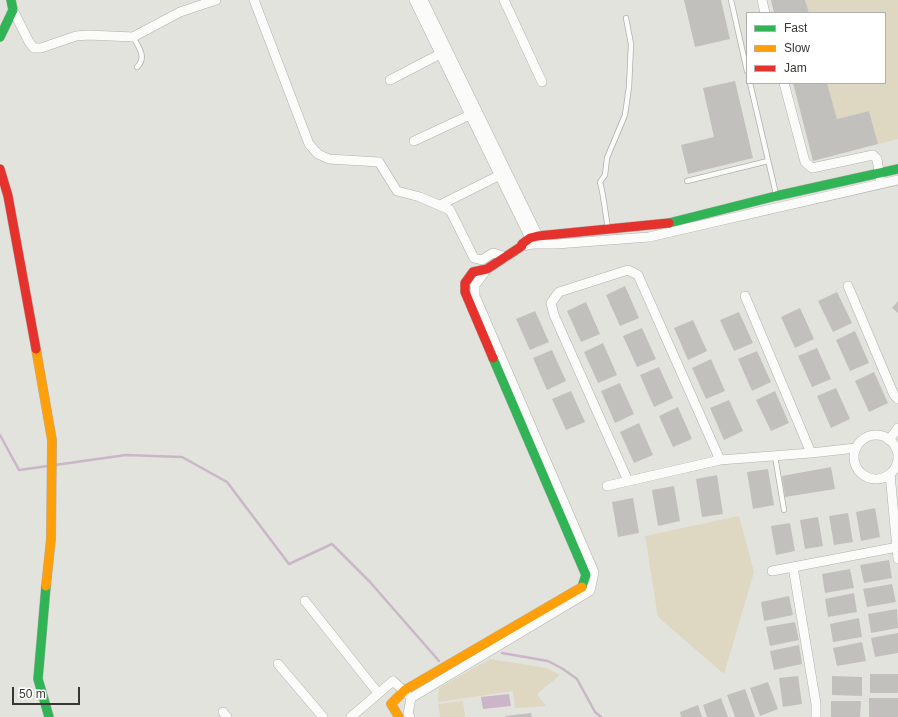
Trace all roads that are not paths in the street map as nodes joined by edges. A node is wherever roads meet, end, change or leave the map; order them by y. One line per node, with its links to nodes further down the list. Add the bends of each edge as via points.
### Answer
1 (11, 0): 9 (street)
2 (216, 0): 13 (street, via 180,12)
3 (254, 0): 31 (street, via 309,144 318,154 329,159 379,162 397,190)
4 (414, 0): 14 (street)
5 (423, 0): 33 (street)
6 (504, 0): 18 (street)
7 (731, 0): 16 (lane)
8 (762, 0): 10 (street)
9 (14, 10): 12 (street); 13 (street, via 34,48 76,36)
10 (765, 12)
11 (626, 18): 32 (lane, via 631,44 625,115 607,158 605,175 600,182)
12 (0, 37)
13 (133, 37): 15 (lane, via 142,54 141,64)
14 (440, 54): 17 (street); 21 (street)
15 (137, 67)
16 (746, 67)
17 (390, 80)
18 (542, 82)
19 (750, 84): 23 (lane)
20 (784, 84): 27 (street, via 805,162 812,168 873,155 877,159)
21 (470, 115): 22 (street); 26 (street)
22 (414, 141)
23 (768, 161): 29 (lane); 30 (lane)
24 (0, 169): 57 (street, via 8,196 52,440 51,539 38,679)
25 (898, 169): 27 (street)
26 (500, 176): 31 (street); 33 (street)
27 (880, 179): 28 (street); 30 (street); 34 (street, via 649,237)
28 (898, 180)
29 (687, 181)
30 (776, 196): 32 (street, via 671,223)
31 (440, 205): 35 (street, via 450,210 474,258 482,260 493,253)
32 (608, 229): 33 (street)
33 (534, 237): 34 (street)
34 (522, 246): 35 (street)
35 (506, 257): 56 (street, via 487,269 473,272 465,283 465,292 586,575 583,586)
36 (848, 286): 38 (street, via 894,395)
37 (745, 296): 42 (street)
38 (898, 399)
39 (898, 428): 40 (street)
40 (889, 440): 41 (street, via 880,436 870,436 862,440); 45 (street, via 895,447 898,457 896,466)
41 (856, 448): 42 (street); 45 (street, via 856,467 862,475 876,479)
42 (811, 453): 43 (street)
43 (775, 456): 44 (street); 48 (lane)
44 (720, 460): 46 (street); 46 (street, via 638,275 628,270 559,292 551,303)
45 (890, 474): 49 (street)
46 (628, 481): 47 (street)
47 (607, 486)
48 (784, 510)
49 (897, 547): 50 (street); 51 (street)
50 (898, 559)
51 (793, 567): 52 (street); 62 (street, via 816,704)
52 (772, 571)
53 (305, 601): 55 (street)
54 (278, 664): 58 (street)
55 (378, 693): 56 (street, via 393,681); 59 (street)
56 (408, 694): 60 (street, via 391,704); 61 (street)
57 (48, 717)
58 (323, 717)
59 (351, 717)
60 (399, 717)
61 (410, 717)
62 (814, 717)

